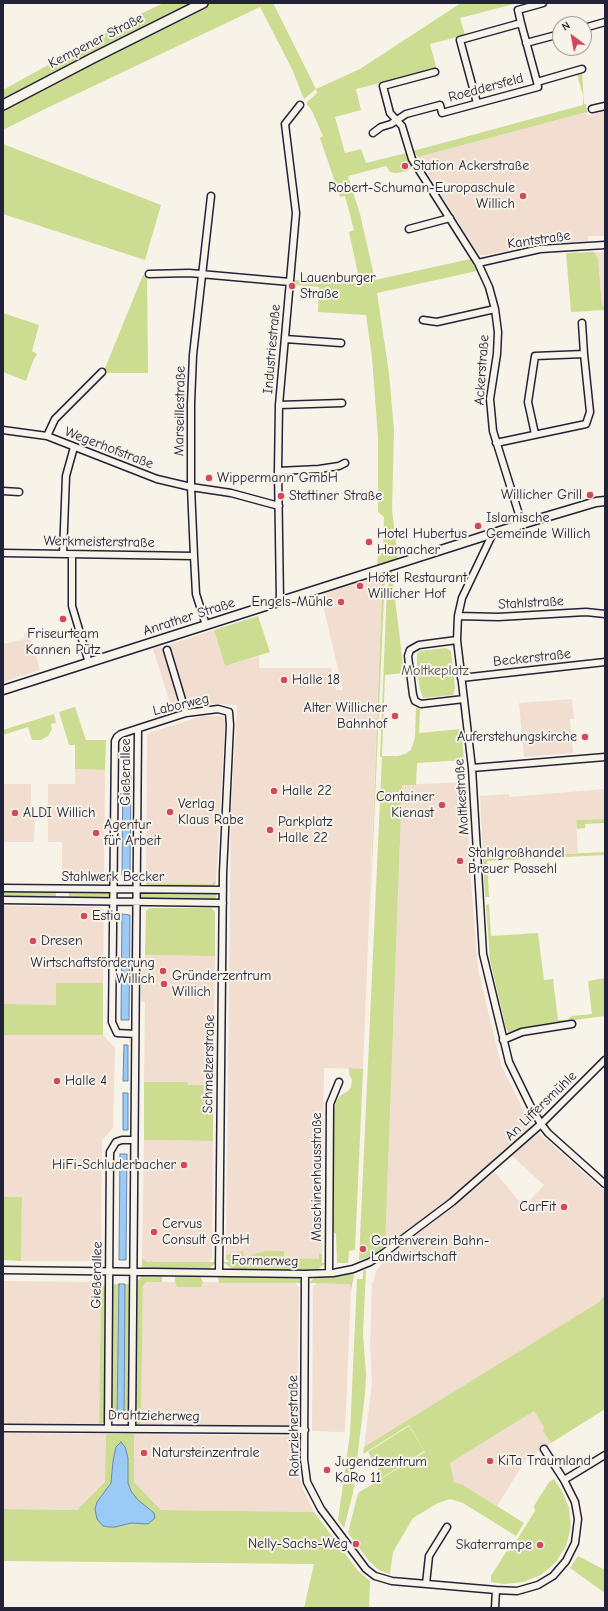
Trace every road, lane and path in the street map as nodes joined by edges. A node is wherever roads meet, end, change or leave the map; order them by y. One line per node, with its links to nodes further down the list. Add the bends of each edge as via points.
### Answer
1 (203, 3): 12 (main road, Kempener Straße)
2 (543, 3): 4 (street, via 518,10)
3 (605, 22): 5 (street)
4 (521, 23): 7 (street); 11 (street, via 460,40)
5 (592, 26)
6 (552, 36): 7 (street)
7 (526, 43): 10 (street)
8 (582, 70): 10 (street, Roeddersfeld)
9 (435, 72): 16 (street, via 383,86 390,112)
10 (537, 82): 11 (street, Roeddersfeld, via 538,87)
11 (477, 103): 16 (street, Roeddersfeld, via 442,113 440,105 406,114)
12 (3, 105)
13 (300, 105): 25 (street, Industriestraße, via 285,124 296,213)
14 (605, 106): 15 (street)
15 (592, 109)
16 (397, 120): 17 (street, Roeddersfeld); 19 (street, Ackerstraße, via 402,126 412,159)
17 (373, 133)
18 (212, 196): 23 (street, Marseillestraße)
19 (450, 218): 20 (street); 22 (street, Ackerstraße)
20 (409, 229)
21 (605, 245): 22 (street, Kantstraße, via 540,249)
22 (478, 263): 26 (street, Ackerstraße, via 489,286)
23 (202, 273): 24 (street); 25 (street); 42 (street, Marseillestraße, via 191,374)
24 (149, 274)
25 (290, 282): 29 (street, Industriestraße)
26 (495, 309): 27 (street, Ackerstraße, via 437,322); 38 (street, Ackerstraße, via 498,332 490,399)
27 (423, 320)
28 (582, 323): 31 (street)
29 (285, 340): 30 (street); 34 (street, Industriestraße)
30 (341, 343)
31 (584, 354): 36 (street, via 590,412 586,424); 36 (street, via 535,356 528,402)
32 (102, 372): 37 (street, Wegerhofstraße, via 55,419)
33 (342, 403): 34 (street)
34 (279, 405): 41 (street, Industriestraße)
35 (3, 430): 37 (street, Wegerhofstraße)
36 (535, 434): 38 (street)
37 (47, 436): 39 (street, Wegerhofstraße)
38 (496, 443): 47 (street, Ackerstraße)
39 (74, 447): 42 (street, Wegerhofstraße, via 157,479); 50 (street, via 66,476)
40 (345, 463): 41 (street, via 320,469)
41 (278, 471): 46 (street, Industriestraße)
42 (191, 487): 46 (street, Wegerhofstraße, via 231,493); 52 (street, Marseillestraße)
43 (3, 491): 44 (street)
44 (19, 492)
45 (605, 501): 47 (street, Anrather Straße)
46 (279, 506): 53 (street, Industriestraße)
47 (522, 524): 48 (street, Anrather Straße)
48 (493, 534): 53 (street, Anrather Straße); 55 (street, Moltkestraße, via 462,598)
49 (3, 553): 50 (street, Werkmeisterstraße)
50 (63, 554): 51 (street, Werkmeisterstraße)
51 (72, 555): 52 (street, Werkmeisterstraße); 60 (street, via 72,606)
52 (194, 556): 56 (street, Marseillestraße, via 196,594)
53 (280, 601): 56 (street, Anrather Straße)
54 (605, 614): 55 (street, Stahlstraße, via 586,612 498,617)
55 (458, 616): 57 (street, Moltkestraße)
56 (206, 625): 60 (street, Anrather Straße)
57 (457, 640): 61 (street, Moltkestraße); 63 (street, via 416,645 408,656 416,702 425,704)
58 (167, 650): 65 (street)
59 (605, 662): 61 (street, Beckerstraße)
60 (89, 663): 62 (street, Anrather Straße)
61 (461, 678): 63 (street, Moltkestraße)
62 (3, 690)
63 (464, 699): 68 (street, Moltkestraße)
64 (229, 712): 65 (street, Laborweg, via 218,709); 72 (street, Schmelzerstraße)
65 (186, 713): 66 (street, Laborweg)
66 (138, 729): 70 (street, Gießerallee, via 116,738); 71 (street, Gießerallee)
67 (605, 757): 68 (street)
68 (472, 768): 79 (street, Moltkestraße, via 483,954)
69 (3, 888): 70 (street, Stahlwerk Becker)
70 (113, 889): 71 (street, Stahlwerk Becker); 74 (street, Gießerallee)
71 (138, 889): 72 (street, Stahlwerk Becker); 75 (street, Gießerallee)
72 (223, 890): 76 (street, Schmelzerstraße)
73 (3, 900): 74 (street, Stahlwerk Becker)
74 (113, 901): 75 (street, Stahlwerk Becker); 78 (street, Gießerallee, via 112,1022 117,1033)
75 (138, 901): 76 (street, Stahlwerk Becker); 78 (street, Gießerallee)
76 (223, 903): 89 (street, Schmelzerstraße)
77 (572, 1024): 79 (street, via 522,1032)
78 (136, 1034): 83 (street, Gießerallee)
79 (503, 1040): 82 (street, Moltkestraße, via 509,1062)
80 (605, 1060): 82 (street, An Liffersmühle)
81 (338, 1082): 90 (street, Maschinenhausstraße, via 330,1104)
82 (541, 1124): 84 (street, An Liffersmühle); 85 (street, Moltkestraße, via 574,1158)
83 (134, 1140): 87 (street, Gießerallee, via 118,1141 110,1152); 88 (street, Gießerallee)
84 (492, 1168): 90 (street, Formerweg, via 377,1258 351,1270)
85 (605, 1184)
86 (3, 1270): 87 (street, Formerweg)
87 (109, 1272): 88 (street, Formerweg); 93 (street, Gießerallee)
88 (134, 1272): 89 (street, Formerweg); 94 (street, Gießerallee)
89 (219, 1272): 91 (street, Formerweg)
90 (329, 1273): 91 (street, Formerweg)
91 (305, 1274): 95 (street, Rohrzieherstraße)
92 (3, 1428): 93 (street, Drahtzieherweg)
93 (108, 1428): 94 (street, Drahtzieherweg)
94 (132, 1428): 95 (street, Drahtzieherweg)
95 (305, 1430): 100 (street, Rohrzieherstraße, via 304,1459 307,1482 321,1509 366,1569 384,1580)
96 (544, 1449): 98 (street, Rohrzieherstraße)
97 (605, 1455): 98 (street)
98 (564, 1480): 101 (street, Rohrzieherstraße, via 575,1502 578,1519 575,1543 568,1558 553,1576 538,1586 517,1591)
99 (447, 1527): 100 (street, via 429,1556)
100 (426, 1584): 101 (street, Rohrzieherstraße)
101 (496, 1590): 102 (street)
102 (495, 1608)

